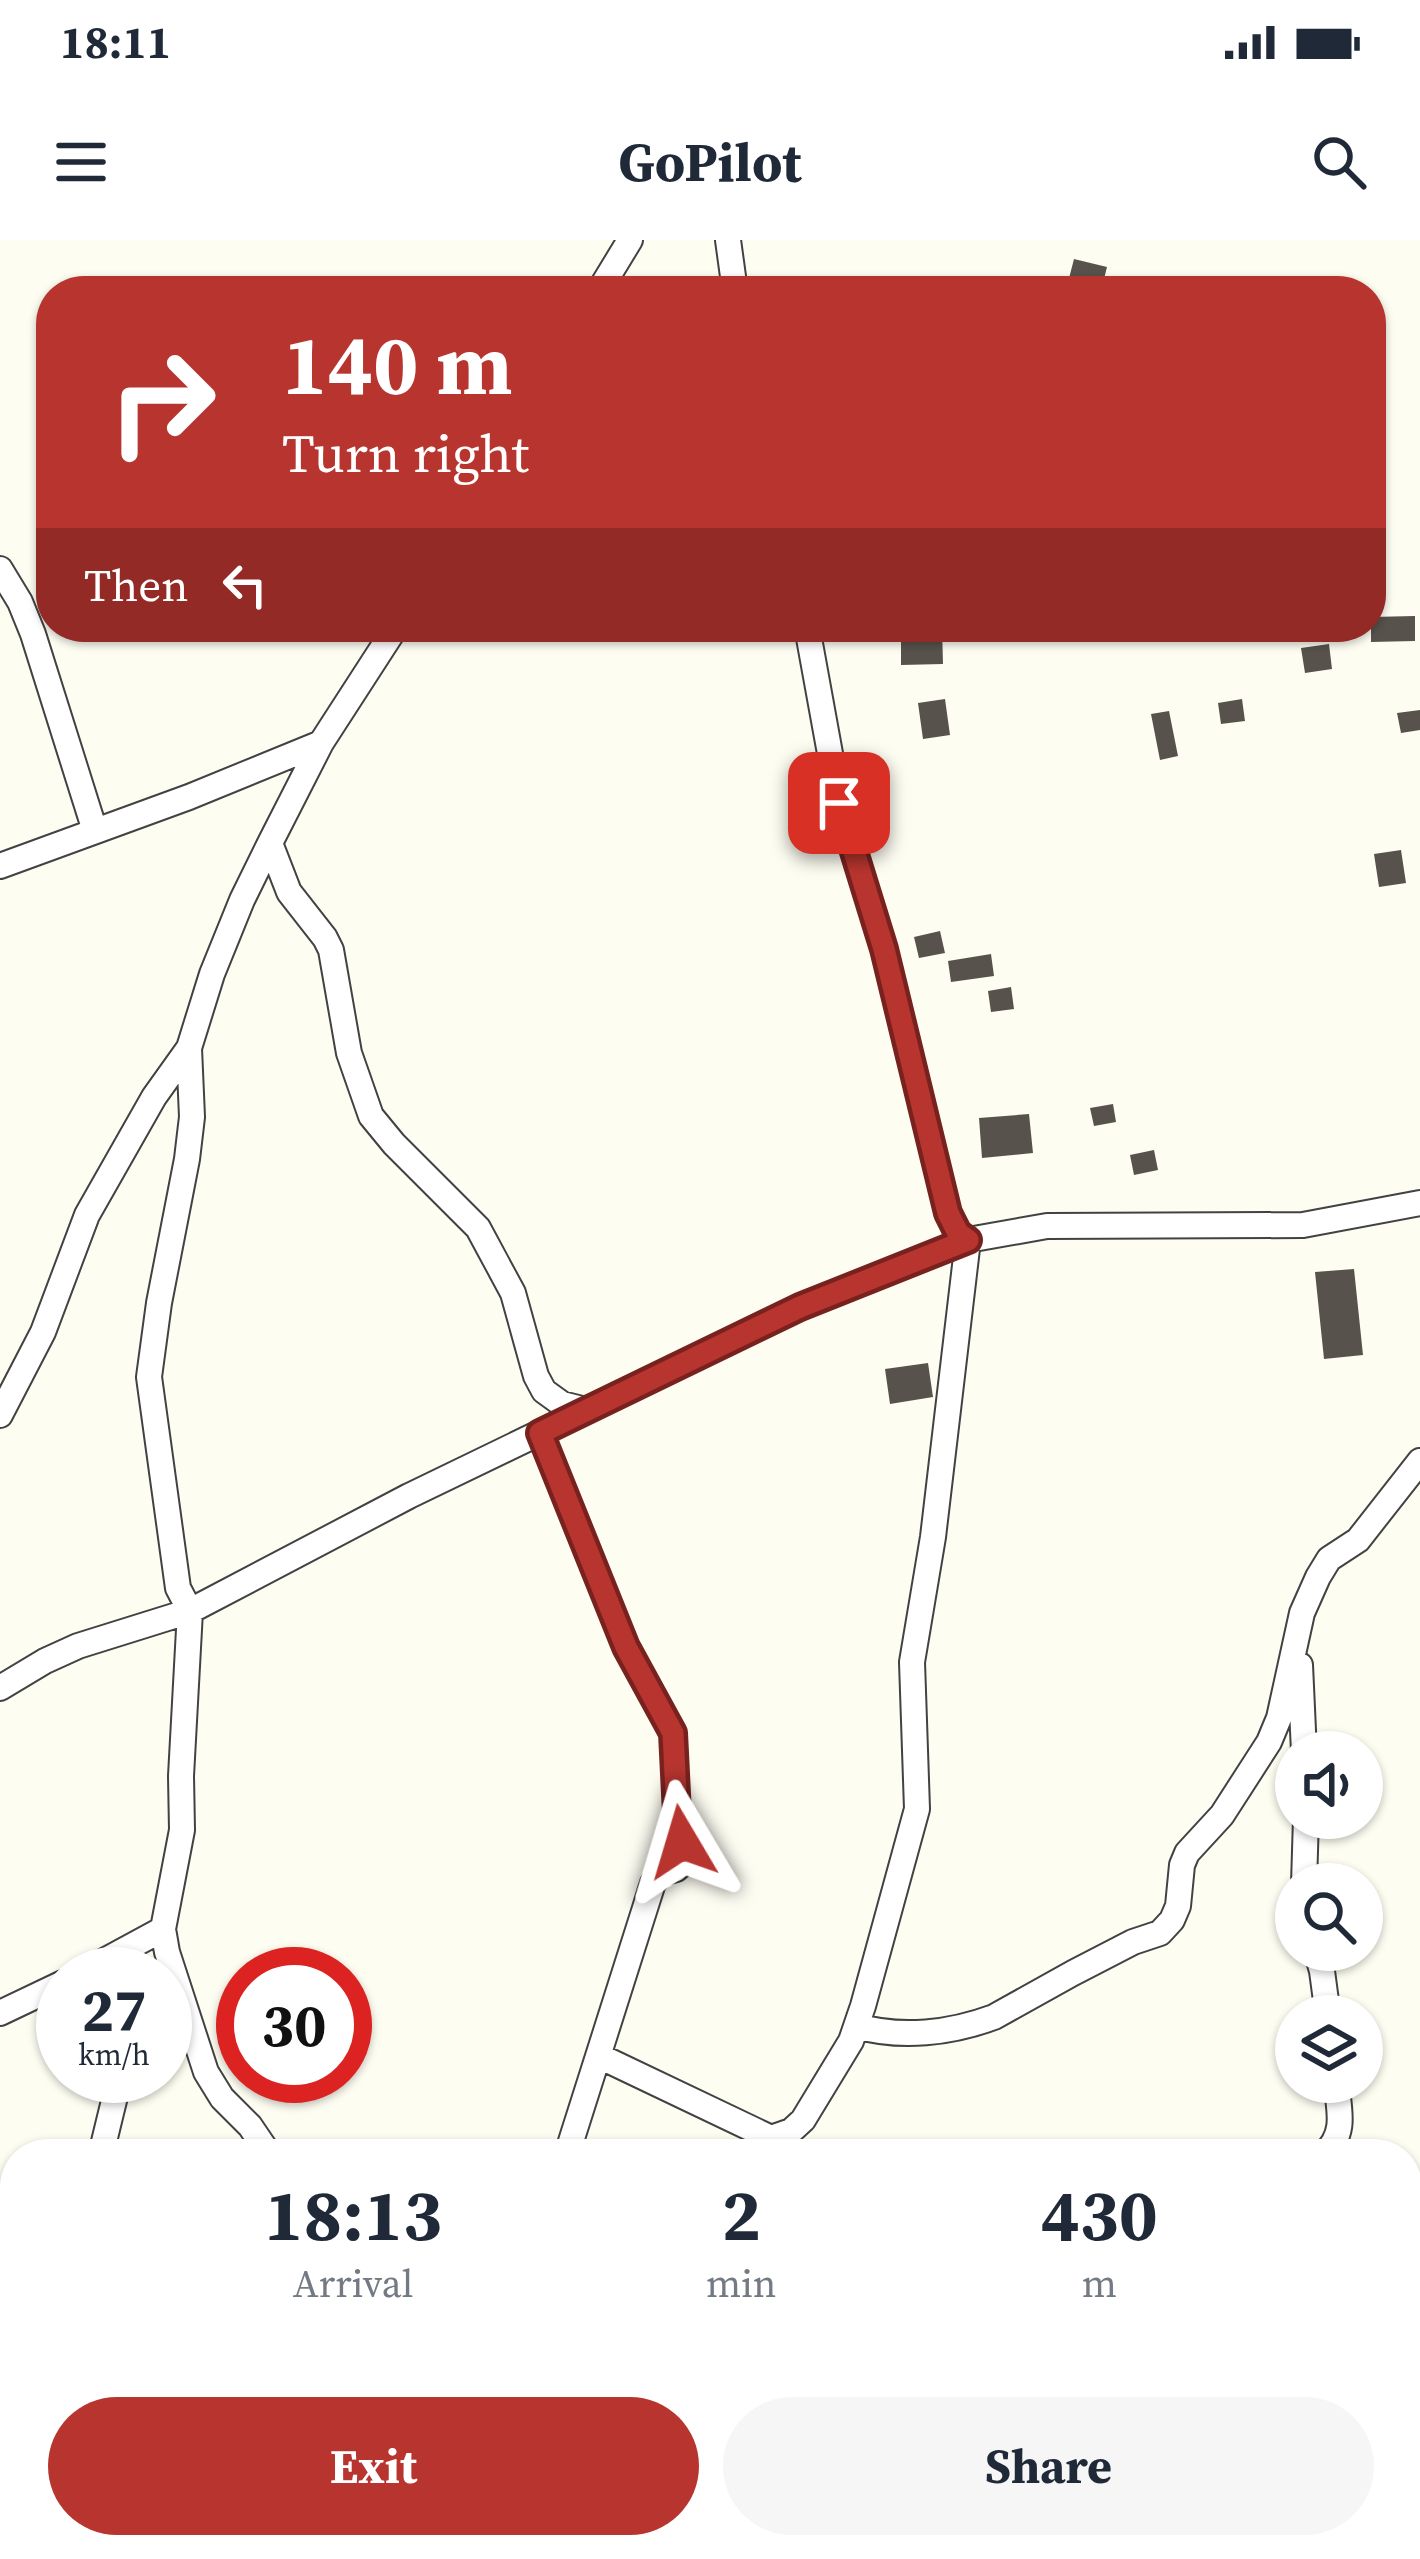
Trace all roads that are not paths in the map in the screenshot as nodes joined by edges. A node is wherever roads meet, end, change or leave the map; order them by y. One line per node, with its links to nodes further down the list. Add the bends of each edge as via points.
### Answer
1 (630, 240): 3 (street)
2 (728, 240): 4 (street)
3 (608, 276)
4 (733, 276)
5 (0, 568): 9 (street, via 33,634)
6 (387, 642): 8 (street)
7 (810, 642): 14 (street, via 839,803 948,1213)
8 (321, 743): 9 (street); 10 (street)
9 (95, 831): 11 (street)
10 (270, 843): 12 (street); 15 (street, via 289,892 331,950 349,1053 371,1117 478,1228 512,1294 544,1391)
11 (0, 866)
12 (189, 1048): 16 (street, via 87,1215 43,1333); 19 (street, via 188,1159 149,1377 178,1588)
13 (1420, 1203): 14 (street, via 1304,1225 1047,1226)
14 (968, 1240): 15 (street, via 800,1307); 28 (street, via 912,1662 917,1809)
15 (586, 1410): 17 (street)
16 (0, 1415)
17 (540, 1433): 19 (street); 30 (street, via 626,1647 673,1733 683,1863 653,1883)
18 (1420, 1461): 20 (street, via 1358,1540 1329,1559)
19 (190, 1611): 21 (street, via 78,1646); 23 (street, via 182,1830)
20 (1298, 1626): 22 (street); 28 (street, via 1269,1742 1187,1853 1178,1906 1160,1933 971,2025 898,2034)
21 (0, 1688)
22 (1303, 1731)
23 (163, 1929): 24 (street); 25 (street)
24 (130, 1947)
25 (166, 1947)
26 (36, 1996): 27 (street)
27 (0, 2013)
28 (857, 2026): 30 (street, via 803,2120 771,2138)
29 (192, 2030): 34 (street, via 206,2072)
30 (599, 2056): 35 (street)
31 (113, 2103): 33 (street)
32 (1338, 2103): 36 (street)
33 (105, 2139)
34 (259, 2139)
35 (572, 2139)
36 (1337, 2139)

